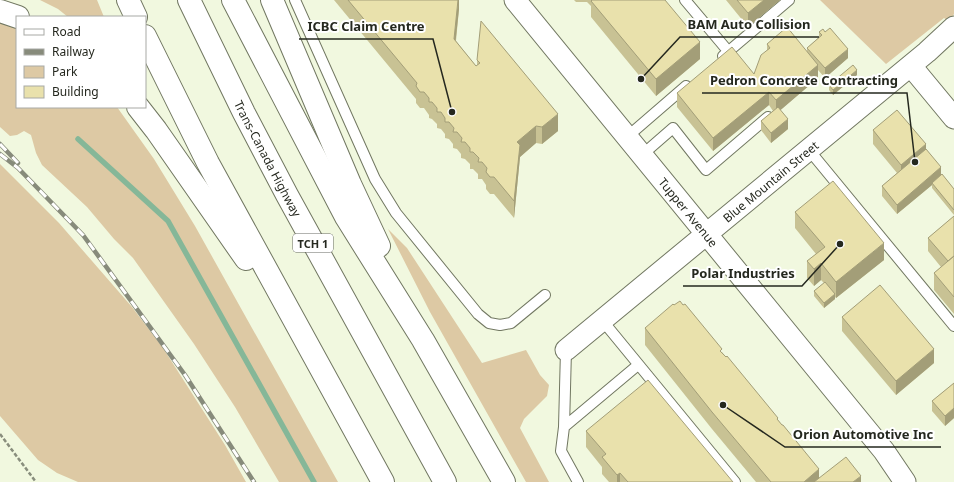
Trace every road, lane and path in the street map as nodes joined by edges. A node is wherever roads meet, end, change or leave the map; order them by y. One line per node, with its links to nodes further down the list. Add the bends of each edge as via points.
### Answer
1 (128, 0): 11 (highway)
2 (189, 0): 36 (highway, Trans-Canada Highway / TCH 1, via 286,195)
3 (233, 0): 28 (highway, via 346,217)
4 (272, 0): 28 (highway, via 350,184)
5 (295, 0): 25 (lane, via 374,179 396,213 478,314 490,323 511,324)
6 (515, 0): 21 (street, Tupper Avenue)
7 (685, 0): 14 (lane)
8 (789, 0): 14 (lane)
9 (0, 11): 10 (highway)
10 (16, 16)
11 (136, 16)
12 (954, 27): 16 (street, Blue Mountain Street)
13 (146, 38): 30 (highway, via 208,164)
14 (728, 51): 15 (lane)
15 (716, 61)
16 (911, 66): 20 (street); 22 (street, Blue Mountain Street)
17 (692, 81): 21 (lane)
18 (139, 108): 30 (highway)
19 (768, 117): 23 (lane, via 706,170 673,128)
20 (954, 118)
21 (626, 137): 23 (street, Tupper Avenue)
22 (809, 150): 24 (street, Blue Mountain Street); 27 (lane)
23 (642, 155): 24 (street, Tupper Avenue)
24 (706, 234): 26 (street, Blue Mountain Street); 40 (street, Tupper Avenue, via 884,451)
25 (545, 295)
26 (602, 320): 29 (street, Blue Mountain Street); 31 (lane)
27 (954, 326)
28 (423, 340): 37 (highway)
29 (566, 350): 32 (lane)
30 (310, 351): 35 (highway)
31 (638, 365): 32 (lane); 39 (lane)
32 (564, 427): 38 (lane, via 561,451)
33 (0, 434): 34 (path)
34 (36, 482)
35 (383, 482)
36 (444, 482)
37 (504, 482)
38 (578, 482)
39 (734, 482)
40 (905, 482)

